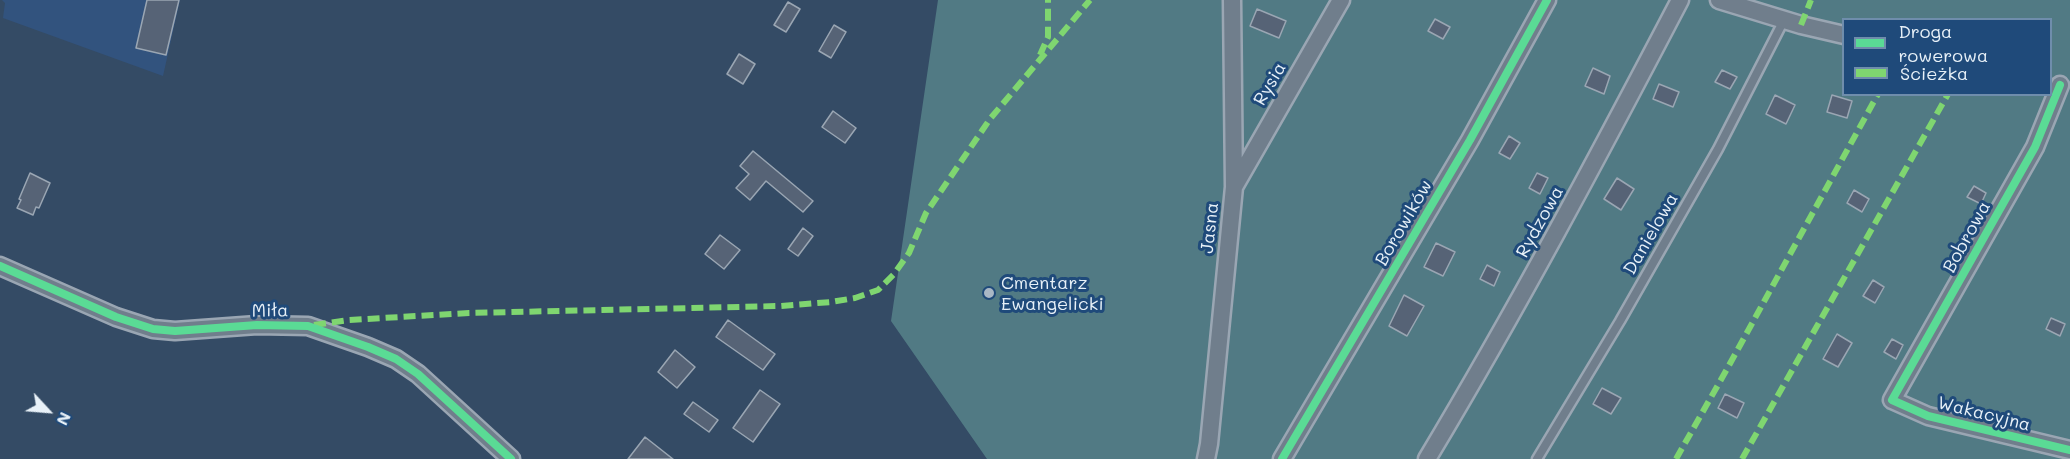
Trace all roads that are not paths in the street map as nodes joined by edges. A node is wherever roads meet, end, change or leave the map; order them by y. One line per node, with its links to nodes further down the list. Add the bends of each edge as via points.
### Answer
1 (1232, 0): 9 (street, Jasna)
2 (1341, 0): 9 (street, Rysia)
3 (1547, 0): 15 (street, Borowików, via 1470,140)
4 (1680, 0): 16 (street, Rydzowa, via 1593,167)
5 (1719, 0): 6 (street)
6 (1784, 20): 7 (street); 17 (lane, Danielowa, via 1712,160)
7 (1842, 34)
8 (2060, 85): 11 (street, Bobrowa, via 2035,147)
9 (1234, 187): 14 (street, Jasna)
10 (0, 266): 13 (street, Miła, via 153,329 308,326 368,347 412,369)
11 (1892, 400): 12 (street, Wakacyjna, via 1928,416)
12 (2070, 450)
13 (511, 459)
14 (1206, 459)
15 (1282, 459)
16 (1427, 459)
17 (1538, 459)

